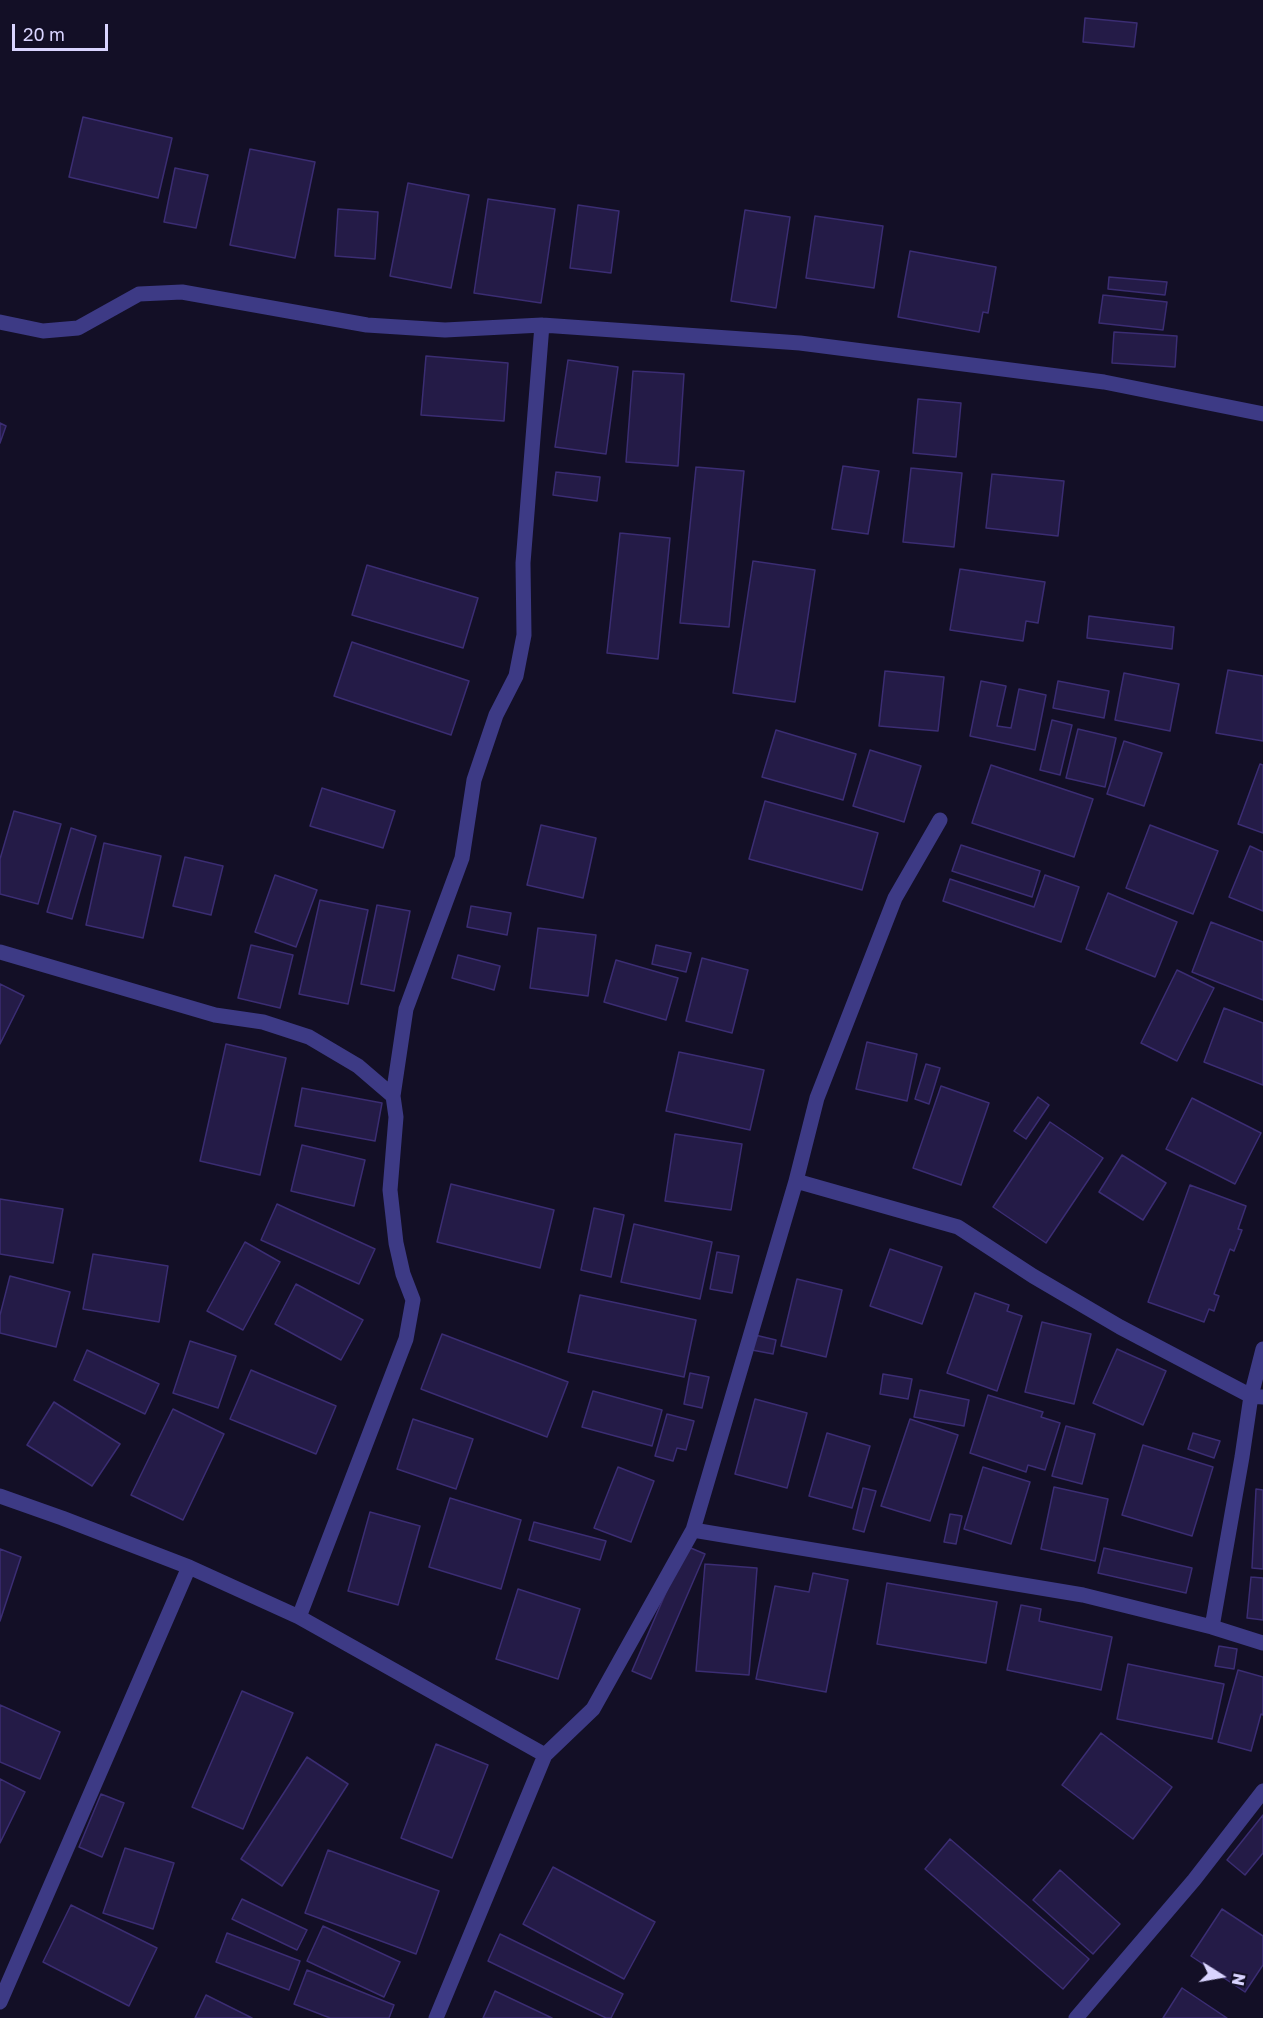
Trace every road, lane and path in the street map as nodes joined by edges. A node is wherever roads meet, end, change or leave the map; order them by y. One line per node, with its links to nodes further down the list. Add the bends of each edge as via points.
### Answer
1 (0, 322): 2 (street, via 43,331 78,328 139,294 182,292 367,325 445,330)
2 (542, 325): 3 (street, via 800,343 1104,382); 6 (street, via 523,563 524,635 516,676 496,715 474,780 462,858 406,1009)
3 (1263, 414)
4 (940, 820): 7 (street, via 895,898 818,1098)
5 (0, 952): 6 (street, via 215,1015 262,1022 309,1037 358,1066)
6 (393, 1096): 13 (street, via 396,1117 390,1190 396,1243 413,1300 406,1339)
7 (796, 1181): 9 (street, via 958,1227 1120,1327); 11 (street)
8 (1263, 1349): 9 (street)
9 (1257, 1396): 14 (street, via 1242,1457)
10 (0, 1496): 12 (street)
11 (693, 1530): 14 (street, via 1083,1595); 16 (street, via 593,1709)
12 (189, 1567): 13 (street); 18 (street)
13 (299, 1617): 16 (street)
14 (1212, 1627): 15 (street)
15 (1263, 1643)
16 (544, 1755): 20 (street)
17 (1263, 1791): 21 (street, via 1194,1880)
18 (6, 1971): 19 (street)
19 (0, 2002)
20 (436, 2018)
21 (1076, 2018)

